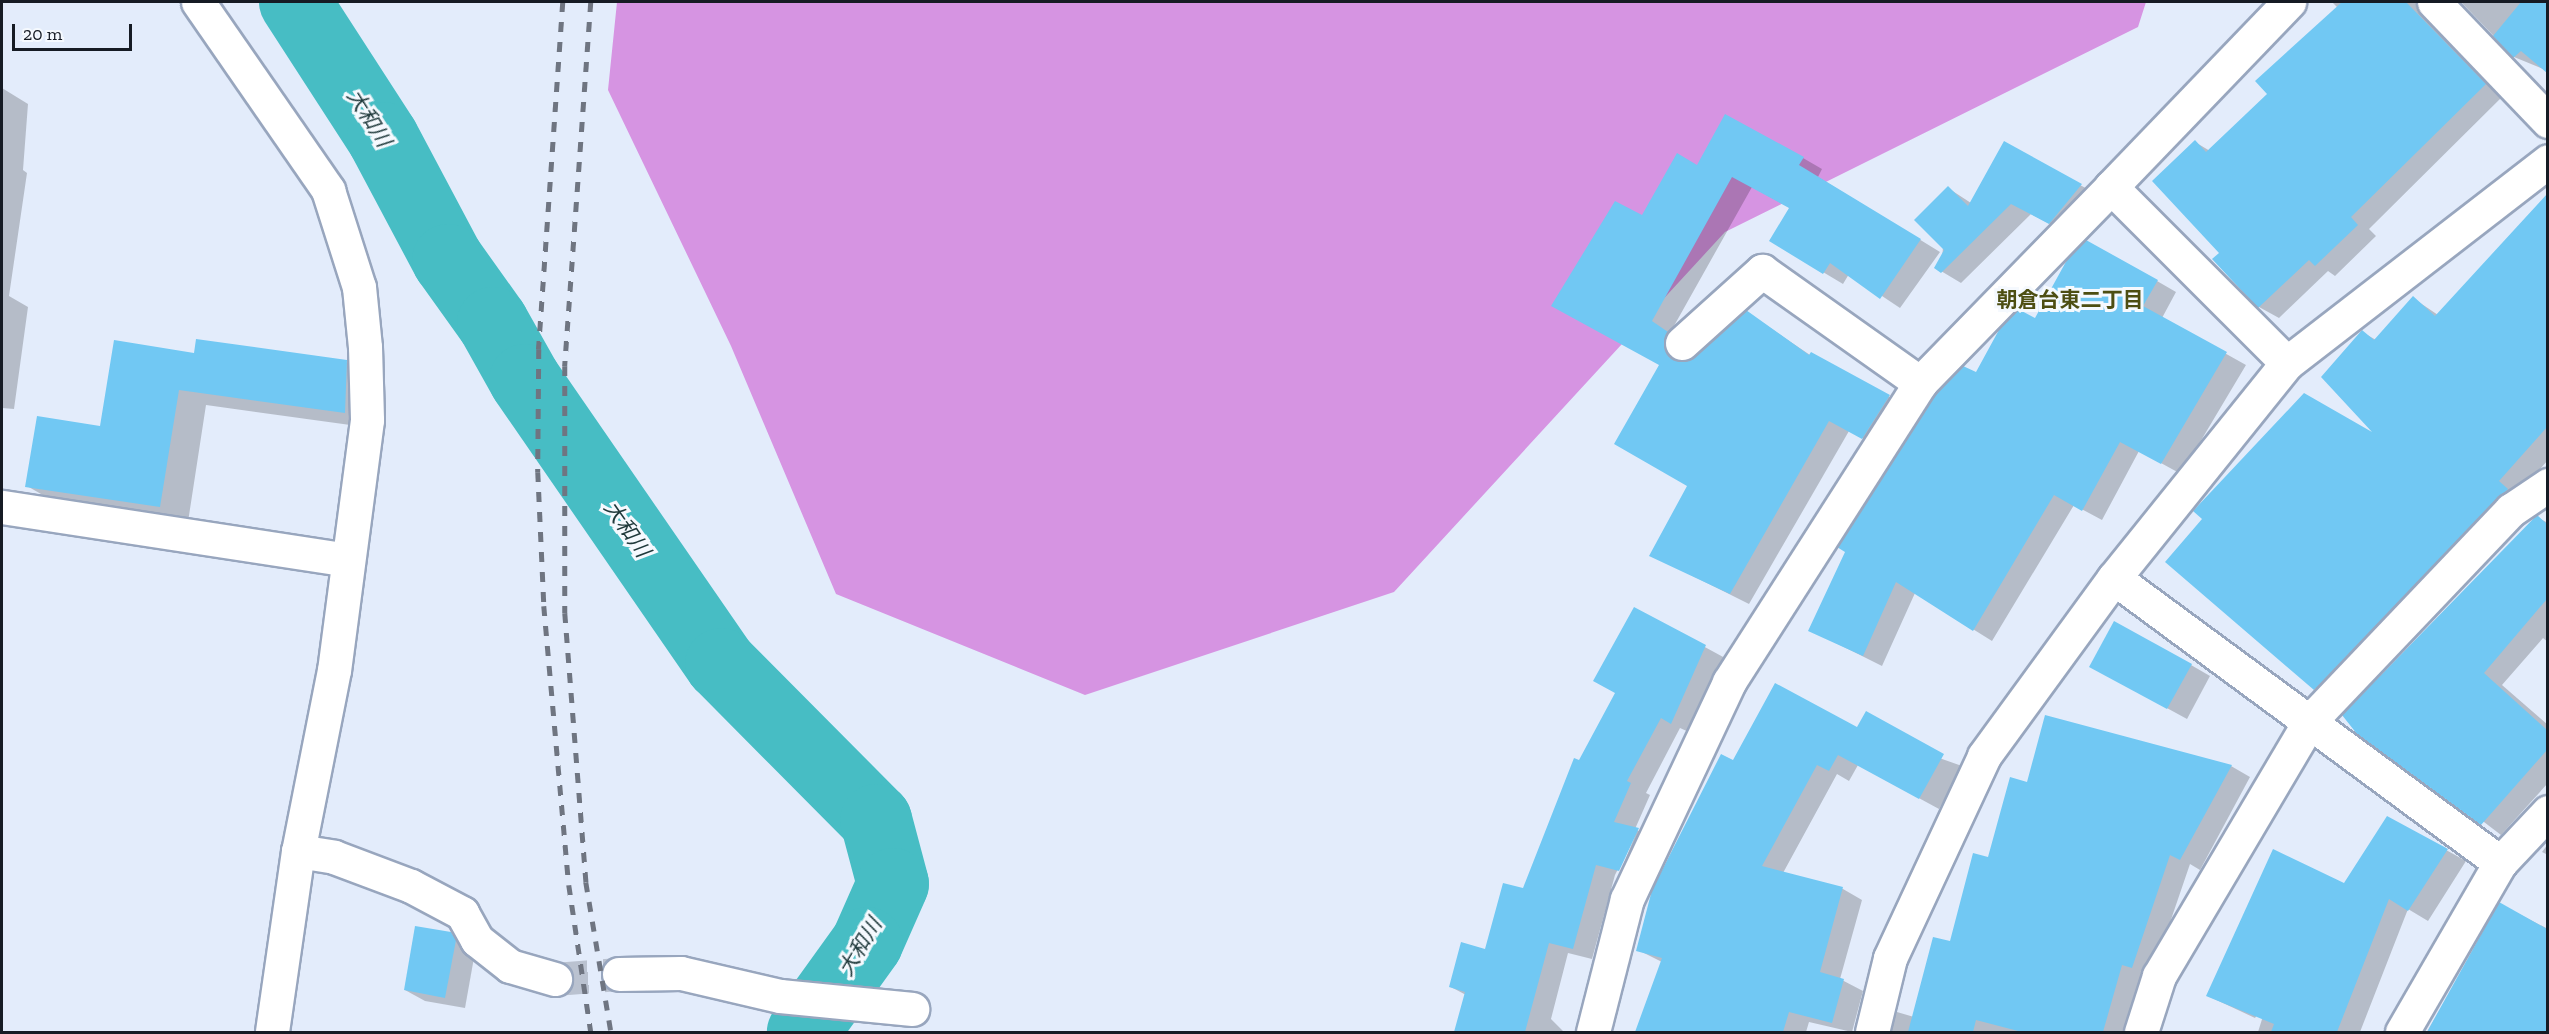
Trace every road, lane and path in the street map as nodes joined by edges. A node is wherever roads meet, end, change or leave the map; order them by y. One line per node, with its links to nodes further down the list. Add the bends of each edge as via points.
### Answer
1 (198, 2): 12 (street, via 328,190 358,287 367,420)
2 (2289, 2): 6 (street)
3 (2434, 2): 4 (street)
4 (2547, 121)
5 (2547, 161): 8 (street)
6 (2111, 188): 8 (street); 9 (street)
7 (1682, 343): 9 (street, via 1762,271)
8 (2287, 363): 13 (street)
9 (1920, 383): 22 (street, via 1729,682 1627,899)
10 (2547, 485): 14 (street, via 2511,510)
11 (2, 507): 12 (street)
12 (347, 560): 16 (street, via 325,724)
13 (2114, 579): 14 (street); 23 (street, via 1984,756 1890,958)
14 (2310, 722): 17 (street); 24 (street, via 2159,976)
15 (2547, 812): 17 (street)
16 (298, 851): 19 (street, via 334,857 411,886 462,913 477,940 510,966); 21 (street)
17 (2500, 863): 25 (street)
18 (620, 974): 20 (street, via 681,973 780,996)
19 (555, 979)
20 (912, 1009)
21 (272, 1032)
22 (1593, 1032)
23 (1872, 1032)
24 (2141, 1032)
25 (2402, 1032)

